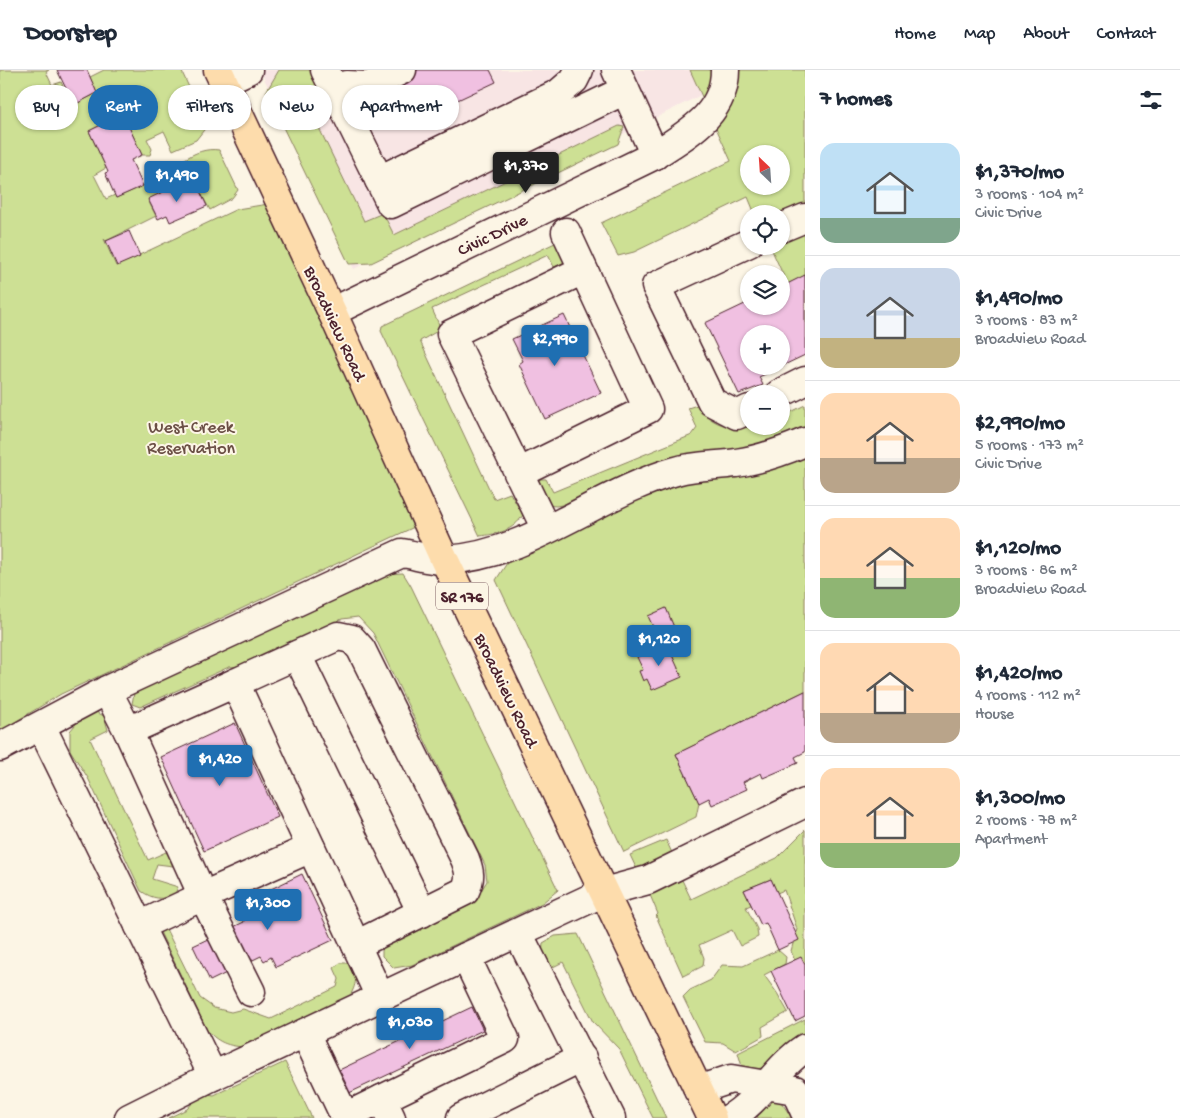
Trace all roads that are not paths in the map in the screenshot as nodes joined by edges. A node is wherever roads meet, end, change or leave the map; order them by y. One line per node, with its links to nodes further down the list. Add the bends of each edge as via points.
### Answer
1 (248, 70): 6 (street)
2 (377, 70): 8 (street)
3 (402, 70): 8 (street, via 369,86)
4 (579, 70): 9 (street, via 574,80)
5 (725, 70): 10 (street, Civic Drive, via 718,104 691,131)
6 (221, 76): 17 (main road, Broadview Road / SR 176)
7 (620, 80): 10 (street); 11 (street, via 391,204)
8 (335, 81): 11 (street)
9 (562, 82): 11 (street)
10 (655, 155): 17 (street, Civic Drive)
11 (379, 180)
12 (805, 218): 13 (street)
13 (790, 224)
14 (566, 232): 16 (street)
15 (740, 247): 20 (street, via 656,286 712,402)
16 (583, 270): 22 (street, via 648,409); 22 (street, via 451,334)
17 (332, 312): 24 (main road, Broadview Road / SR 176)
18 (805, 381): 19 (street)
19 (790, 388)
20 (740, 413)
21 (805, 442): 23 (street, via 739,462 677,470 622,490)
22 (518, 473): 23 (street)
23 (546, 529): 24 (street, via 487,555)
24 (445, 560): 27 (street, via 402,553); 33 (main road, Broadview Road / SR 176)
25 (297, 655): 26 (street); 35 (street); 35 (street, via 338,636 352,639 357,644 465,859 470,880 465,892)
26 (235, 683): 29 (street); 32 (street)
27 (107, 690): 28 (street); 29 (street)
28 (41, 726): 30 (street); 36 (street)
29 (128, 732): 34 (street)
30 (0, 746)
31 (805, 803): 33 (street, via 648,880)
32 (311, 848): 34 (street); 38 (street)
33 (604, 892): 37 (street); 46 (main road, Broadview Road / SR 176)
34 (203, 896): 36 (street); 40 (street)
35 (422, 913): 38 (street)
36 (139, 926): 45 (street)
37 (518, 933): 39 (street); 43 (street)
38 (356, 946): 41 (street)
39 (466, 957): 41 (street); 47 (street, via 505,1039)
40 (251, 992)
41 (380, 998): 42 (street)
42 (305, 1033): 45 (street); 47 (street, via 345,1117)
43 (572, 1064): 50 (street); 51 (street, via 507,1108); 52 (street)
44 (792, 1066): 46 (street); 48 (street, via 794,1090); 54 (street, via 745,1110)
45 (213, 1076): 49 (street)
46 (698, 1090): 53 (main road, Broadview Road / SR 176)
47 (386, 1109)
48 (805, 1112)
49 (130, 1118)
50 (461, 1118)
51 (486, 1118)
52 (611, 1118)
53 (712, 1118)
54 (730, 1118)

